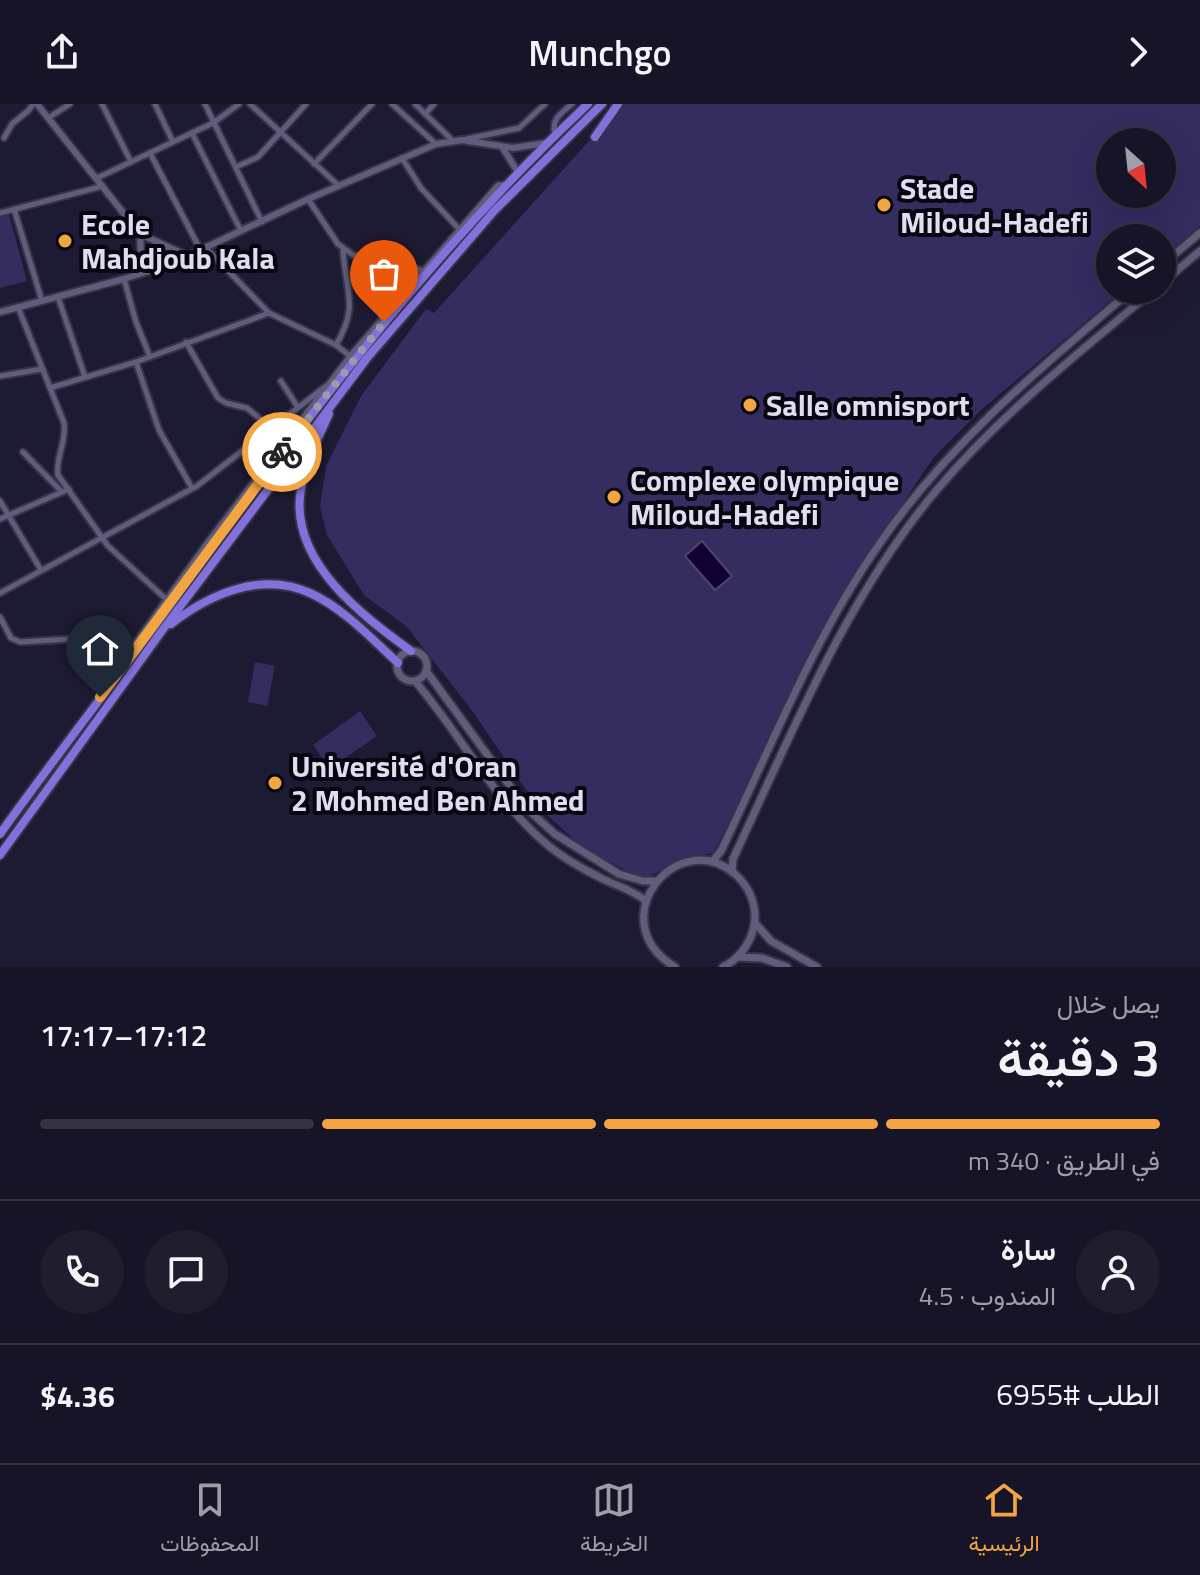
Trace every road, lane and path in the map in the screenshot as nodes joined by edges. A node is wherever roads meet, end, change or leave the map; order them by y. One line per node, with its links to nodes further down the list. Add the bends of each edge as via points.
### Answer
1 (35, 104): 19 (street); 26 (street)
2 (70, 104): 19 (street)
3 (102, 104): 35 (street)
4 (155, 104): 29 (street)
5 (205, 104): 20 (street)
6 (239, 104): 20 (street)
7 (250, 104): 21 (street)
8 (306, 104): 21 (street)
9 (372, 104): 36 (street)
10 (392, 104): 31 (street)
11 (415, 104): 18 (street)
12 (434, 104): 18 (street)
13 (572, 104): 24 (street, via 557,117)
14 (588, 104): 24 (highway)
15 (602, 104): 78 (highway, via 494,211)
16 (618, 104): 25 (highway)
17 (543, 105): 23 (street, via 519,128)
18 (425, 114): 27 (street)
19 (48, 118): 39 (street)
20 (215, 121): 22 (street); 37 (street)
21 (281, 132): 36 (street); 37 (street, via 258,157)
22 (192, 133): 29 (street); 48 (street)
23 (502, 133): 28 (street); 32 (street)
24 (555, 135): 30 (highway)
25 (595, 137)
26 (4, 138)
27 (452, 140): 28 (street); 31 (street)
28 (462, 140): 32 (street)
29 (173, 142): 33 (street)
30 (547, 143): 32 (street); 38 (highway)
31 (436, 144): 34 (street)
32 (502, 147): 38 (street)
33 (150, 153): 35 (street); 51 (street)
34 (402, 157): 42 (street); 47 (street, via 421,188)
35 (131, 162): 39 (street)
36 (314, 164): 42 (street)
37 (236, 167): 46 (street)
38 (518, 172): 40 (highway)
39 (97, 178): 41 (street)
40 (508, 184): 47 (street, via 498,185); 101 (highway, via 426,272 330,390)
41 (103, 186): 44 (street); 50 (street)
42 (339, 186): 43 (street)
43 (308, 199): 46 (street); 52 (street)
44 (14, 209): 45 (street); 61 (street)
45 (0, 213)
46 (262, 222): 48 (street)
47 (459, 229): 56 (street)
48 (241, 231): 51 (street)
49 (1200, 233): 54 (main road)
50 (140, 234): 55 (street); 58 (street)
51 (203, 250): 55 (street); 66 (street)
52 (343, 250): 56 (street); 68 (street, via 349,313)
53 (1200, 251): 57 (main road)
54 (1176, 253)
55 (188, 256): 58 (street)
56 (422, 270): 69 (street)
57 (1176, 271)
58 (142, 273): 59 (street)
59 (124, 279): 60 (street); 70 (street)
60 (58, 297): 61 (street); 74 (street)
61 (42, 301): 64 (street)
62 (1116, 304): 86 (main road, via 998,405)
63 (1137, 304): 88 (main road, via 1031,392)
64 (18, 307): 65 (street); 72 (street)
65 (0, 312)
66 (269, 313): 67 (street); 68 (street)
67 (186, 342): 70 (street); 80 (street, via 218,398 247,408)
68 (336, 345): 69 (street)
69 (350, 356): 76 (street)
70 (150, 357): 71 (street)
71 (136, 362): 74 (street); 85 (street, via 159,430)
72 (42, 369): 73 (street); 77 (street)
73 (0, 376)
74 (85, 377): 77 (street)
75 (281, 381): 79 (street)
76 (330, 383): 79 (street); 83 (street)
77 (50, 388): 84 (street, via 65,429 57,472)
78 (339, 394): 97 (highway); 98 (highway, via 306,466 299,498 302,523 332,582)
79 (297, 406): 80 (street)
80 (271, 428): 82 (street)
81 (23, 452): 87 (street)
82 (242, 453): 83 (street); 85 (street)
83 (262, 471): 95 (street)
84 (69, 489): 87 (street); 92 (street)
85 (192, 489): 92 (street)
86 (924, 489): 88 (main road); 105 (main road, via 880,542 840,605)
87 (62, 492): 90 (street)
88 (933, 494): 106 (main road, via 848,619 733,859)
89 (0, 501): 90 (street)
90 (8, 516): 91 (street); 93 (street)
91 (0, 519)
92 (101, 538): 93 (street); 95 (street)
93 (41, 570): 94 (street)
94 (0, 593)
95 (166, 599): 101 (street)
96 (0, 617): 101 (street, via 11,638 20,642 87,638)
97 (161, 632): 99 (highway, via 221,593 248,586 294,588 330,605); 104 (highway)
98 (411, 651): 99 (main road); 100 (main road, via 425,657)
99 (398, 663): 102 (main road, via 401,677)
100 (427, 672): 102 (main road); 107 (main road, via 526,808 555,834 619,874)
101 (116, 673): 103 (highway)
102 (415, 681): 108 (main road, via 523,823 552,849)
103 (0, 834)
104 (0, 855)
105 (712, 862): 106 (main road); 107 (main road, via 682,864)
106 (732, 871): 109 (main road, via 750,894)
107 (657, 881): 108 (main road)
108 (646, 901): 110 (main road, via 645,931)
109 (755, 923): 111 (main road); 116 (main road, via 771,941)
110 (660, 956): 112 (main road); 113 (main road)
111 (738, 957): 114 (main road); 115 (main road)
112 (664, 967)
113 (675, 967)
114 (723, 967)
115 (787, 967)
116 (817, 967)

